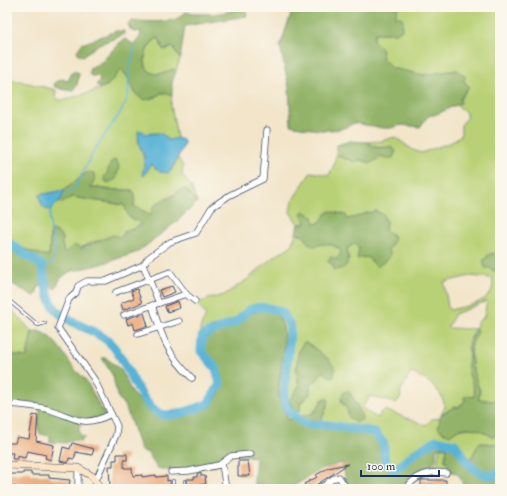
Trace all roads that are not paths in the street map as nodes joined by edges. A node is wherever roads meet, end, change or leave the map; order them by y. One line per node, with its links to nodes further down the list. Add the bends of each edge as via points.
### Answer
1 (267, 130): 2 (street, via 263,179 212,207 196,233 170,242 148,258)
2 (143, 265): 3 (street); 17 (street, via 106,281 87,280 78,286 65,308 58,328 94,379)
3 (150, 280): 4 (street); 5 (street, via 170,272); 8 (street)
4 (116, 292)
5 (186, 294): 7 (street); 8 (street)
6 (7, 299): 12 (lane, via 38,325)
7 (195, 301)
8 (159, 303): 9 (street)
9 (152, 305): 10 (street); 13 (street)
10 (124, 315)
11 (179, 322): 13 (street)
12 (45, 323)
13 (159, 328): 14 (street); 15 (street, via 166,347)
14 (138, 334)
15 (192, 378)
16 (7, 404): 17 (street, via 44,409 82,422 92,422)
17 (111, 414): 24 (street, via 118,431)
18 (251, 454): 19 (street, via 231,456)
19 (222, 464): 22 (street); 32 (street)
20 (7, 465): 21 (main road)
21 (78, 468): 24 (main road); 28 (street)
22 (171, 472)
23 (446, 473): 37 (street, via 429,472)
24 (96, 480): 29 (main road)
25 (173, 481): 30 (lane)
26 (184, 481): 31 (lane)
27 (326, 486): 33 (street); 34 (street, via 334,478 339,477)
28 (78, 489)
29 (101, 489)
30 (172, 489)
31 (185, 489)
32 (226, 489)
33 (317, 489)
34 (347, 489)
35 (381, 489): 36 (street)
36 (386, 489)
37 (406, 489)

